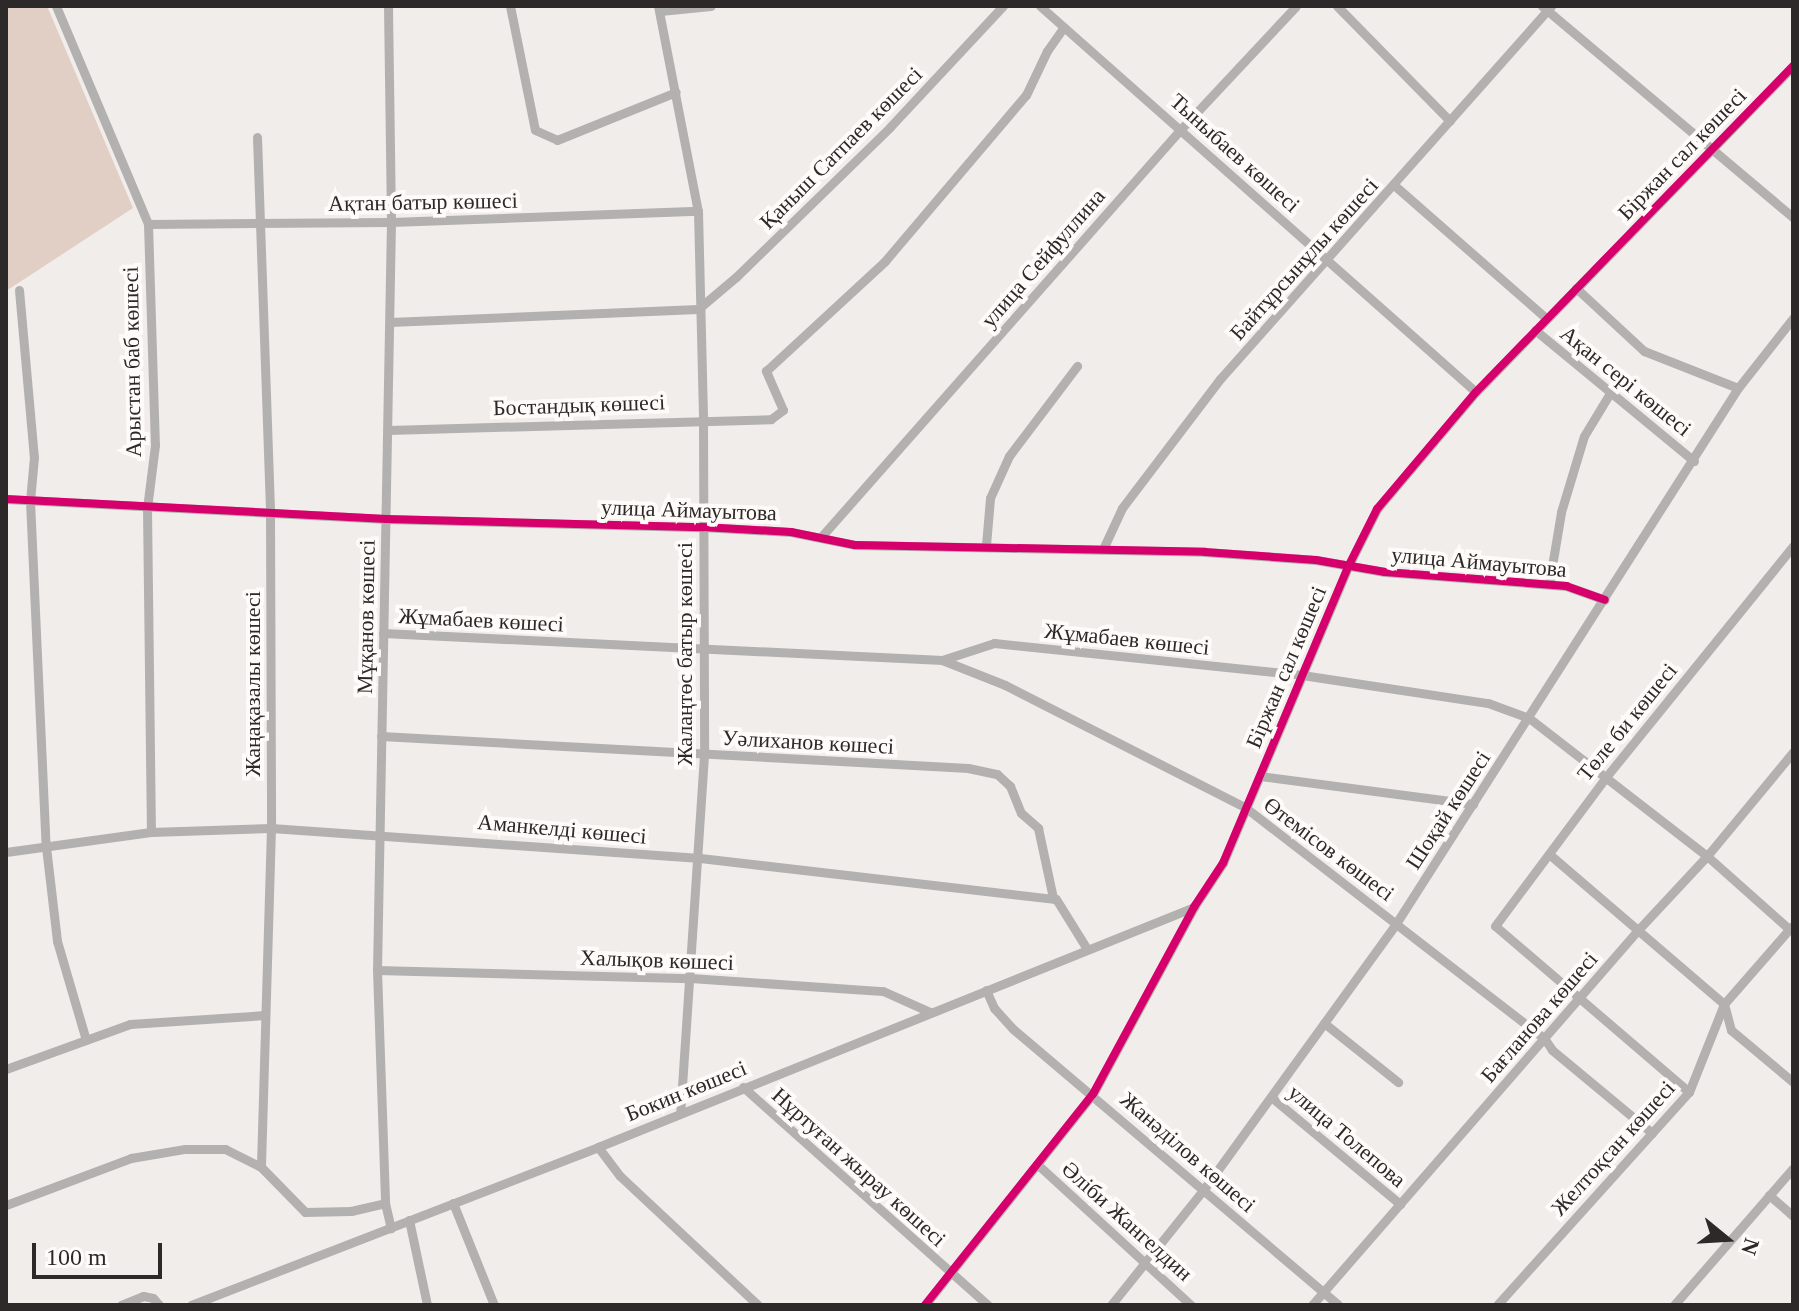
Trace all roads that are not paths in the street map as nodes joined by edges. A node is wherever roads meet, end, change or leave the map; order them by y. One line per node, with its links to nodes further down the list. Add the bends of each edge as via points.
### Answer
1 (56, 6): 23 (street, Арыстан баб көшесі)
2 (388, 6): 21 (street, Мұқанов көшесі)
3 (510, 6): 13 (street, via 535,130 557,140)
4 (711, 6): 10 (street)
5 (1003, 6): 27 (street, Қаныш Сатпаев көшесі, via 890,127)
6 (1040, 6): 11 (street, Тыныбаев көшесі)
7 (1296, 6): 15 (street, улица Сейфуллина)
8 (1337, 6): 14 (street)
9 (1547, 7): 14 (street, Байтұрсынұлы көшесі); 17 (street)
10 (659, 8): 13 (street, Жалаңтөс батыр көшесі)
11 (1064, 27): 15 (street, Тыныбаев көшесі); 36 (street, Бостандық көшесі, via 1026,95 895,249 766,371 783,410 771,419)
12 (1793, 66): 17 (street, Біржан сал көшесі)
13 (676, 92): 19 (street, Жалаңтөс батыр көшесі)
14 (1450, 121): 18 (street, Байтұрсынұлы көшесі)
15 (1181, 129): 24 (street, Тыныбаев көшесі); 45 (street, улица Сейфуллина)
16 (257, 137): 22 (street, Жаңақазалы көшесі)
17 (1714, 149): 20 (street); 25 (street, Біржан сал көшесі)
18 (1394, 185): 24 (street, Байтұрсынұлы көшесі); 28 (street, Ақан сері көшесі)
19 (698, 211): 21 (street, Ақтан батыр көшесі); 27 (street, Жалаңтөс батыр көшесі)
20 (1793, 217)
21 (391, 222): 22 (street, Ақтан батыр көшесі); 30 (street, Мұқанов көшесі)
22 (263, 223): 23 (street, Ақтан батыр көшесі); 42 (street, Жаңақазалы көшесі)
23 (148, 224): 41 (street, Арыстан баб көшесі, via 155,445)
24 (1327, 261): 34 (street, Тыныбаев көшесі); 48 (street, Байтұрсынұлы көшесі, via 1220,379 1122,508)
25 (1576, 288): 28 (street, Біржан сал көшесі); 33 (street, Ақан сері көшесі, via 1644,351)
26 (19, 290): 40 (street, via 34,457)
27 (698, 309): 30 (street); 36 (street, Жалаңтөс батыр көшесі)
28 (1546, 318): 31 (street, Біржан сал көшесі)
29 (1793, 318): 33 (street, Шоқай көшесі)
30 (390, 322): 37 (street, Мұқанов көшесі)
31 (1535, 330): 34 (street, Біржан сал көшесі); 35 (street, Ақан сері көшесі)
32 (1077, 366): 46 (street, via 1009,456 990,498)
33 (1738, 388): 38 (street, Шоқай көшесі)
34 (1476, 392): 49 (street, Біржан сал көшесі, via 1377,509)
35 (1610, 393): 38 (street, Ақан сері көшесі); 50 (street, via 1584,436 1561,512)
36 (703, 420): 37 (street, Бостандық көшесі); 44 (street, Жалаңтөс батыр көшесі)
37 (388, 430): 43 (street, Мұқанов көшесі)
38 (1694, 461): 51 (street, Шоқай көшесі)
39 (6, 499): 40 (street, улица Аймауытова)
40 (30, 501): 41 (street, улица Аймауытова); 67 (street)
41 (147, 508): 42 (street, улица Аймауытова); 65 (street, Арыстан баб көшесі)
42 (270, 514): 43 (street, улица Аймауытова); 64 (street, Жаңақазалы көшесі)
43 (386, 519): 44 (street, улица Аймауытова); 52 (street, Мұқанов көшесі)
44 (702, 527): 45 (street, улица Аймауытова); 53 (street, Жалаңтөс батыр көшесі)
45 (821, 537): 46 (street, улица Аймауытова, via 855,545)
46 (986, 545): 48 (street, улица Аймауытова)
47 (1793, 546): 61 (street, Төле би көшесі)
48 (1103, 549): 49 (street, улица Аймауытова)
49 (1349, 565): 50 (street, улица Аймауытова); 55 (street, Біржан сал көшесі)
50 (1549, 584): 51 (street, улица Аймауытова)
51 (1605, 600): 56 (street, Шоқай көшесі)
52 (383, 633): 53 (street, Жұмабаев көшесі); 57 (street, Мұқанов көшесі)
53 (703, 648): 54 (street, Жұмабаев көшесі); 59 (street, Жалаңтөс батыр көшесі)
54 (942, 660): 55 (street, Жұмабаев көшесі, via 994,643); 63 (street, Өтемісов көшесі, via 1005,685)
55 (1302, 675): 56 (street, Жұмабаев көшесі, via 1488,703); 60 (street, Біржан сал көшесі)
56 (1529, 718): 61 (street, Жұмабаев көшесі); 62 (street, Шоқай көшесі)
57 (381, 736): 59 (street, Уәлиханов көшесі); 66 (street, Мұқанов көшесі)
58 (1793, 752): 70 (street, Бағланова көшесі)
59 (704, 755): 71 (street, Жалаңтөс батыр көшесі); 72 (street, Уәлиханов көшесі, via 968,768 997,774 1010,786 1021,813 1038,828)
60 (1260, 776): 62 (street); 63 (street, Біржан сал көшесі)
61 (1606, 777): 69 (street, Төле би көшесі); 70 (street, Жұмабаев көшесі)
62 (1473, 804): 74 (street, Шоқай көшесі)
63 (1246, 808): 73 (street, Біржан сал көшесі, via 1223,863); 74 (street, Өтемісов көшесі)
64 (271, 828): 65 (street, Аманкелді көшесі); 66 (street, Аманкелді көшесі); 84 (street, Жаңақазалы көшесі)
65 (151, 832): 67 (street, Аманкелді көшесі)
66 (378, 833): 71 (street, Аманкелді көшесі); 78 (street, Мұқанов көшесі)
67 (46, 847): 68 (street, Аманкелді көшесі); 87 (street, via 57,941)
68 (6, 852)
69 (1549, 854): 76 (street); 81 (street, Төле би көшесі, via 1495,926)
70 (1707, 856): 75 (street, Жұмабаев көшесі); 76 (street, Бағланова көшесі)
71 (700, 858): 72 (street, Аманкелді көшесі); 79 (street, Жалаңтөс батыр көшесі)
72 (1053, 898): 77 (street)
73 (1194, 907): 77 (street, Бокин көшесі); 93 (street, Біржан сал көшесі)
74 (1397, 922): 85 (street, Шоқай көшесі); 86 (street, Өтемісов көшесі)
75 (1791, 927): 82 (street, Желтоқсан көшесі)
76 (1638, 930): 81 (street, Бағланова көшесі); 82 (street)
77 (1087, 949): 80 (street, Бокин көшесі)
78 (377, 970): 79 (street, Халықов көшесі); 103 (street, Мұқанов көшесі)
79 (690, 978): 83 (street, Халықов көшесі, via 883,991); 95 (street, Жалаңтөс батыр көшесі)
80 (986, 990): 83 (street, Бокин көшесі); 93 (street, Жанәділов көшесі, via 1013,1029)
81 (1579, 997): 86 (street, Бағланова көшесі); 92 (street)
82 (1724, 1004): 90 (street, via 1731,1030); 92 (street, Желтоқсан көшесі)
83 (930, 1012): 91 (street, Бокин көшесі)
84 (265, 1015): 87 (street, via 130,1024); 99 (street, Жаңақазалы көшесі)
85 (1324, 1023): 89 (street); 94 (street, Шоқай көшесі)
86 (1544, 1038): 96 (street, Өтемісов көшесі); 105 (street, Бағланова көшесі)
87 (86, 1040): 88 (street)
88 (6, 1069)
89 (1398, 1082)
90 (1793, 1082)
91 (743, 1087): 95 (street, Бокин көшесі); 111 (street, Нұртуған жырау көшесі)
92 (1689, 1092): 96 (street, Желтоқсан көшесі)
93 (1093, 1094): 98 (street, Біржан сал көшесі); 101 (street, Жанәділов көшесі)
94 (1271, 1097): 101 (street, Шоқай көшесі); 105 (street, улица Толепова)
95 (680, 1112): 97 (street, Бокин көшесі)
96 (1652, 1133): 126 (street, Желтоқсан көшесі)
97 (598, 1147): 104 (street, Бокин көшесі); 119 (street, via 620,1176)
98 (1037, 1164): 110 (street, Әліби Жангелдин); 111 (street, Біржан сал көшесі)
99 (261, 1167): 103 (street, via 305,1212 351,1211); 106 (street, via 225,1149 185,1149 131,1158)
100 (1793, 1168): 102 (street)
101 (1204, 1189): 110 (street, Шоқай көшесі); 112 (street, Жанәділов көшесі)
102 (1769, 1195): 107 (street); 113 (street)
103 (385, 1203): 109 (street, Мұқанов көшесі)
104 (453, 1203): 108 (street, Бокин көшесі); 118 (street)
105 (1400, 1204): 112 (street, Бағланова көшесі)
106 (6, 1205)
107 (1793, 1216)
108 (409, 1220): 109 (street, Бокин көшесі); 117 (street)
109 (391, 1228): 116 (street, Бокин көшесі)
110 (1145, 1263): 122 (street, Шоқай көшесі); 123 (street, Әліби Жангелдин)
111 (951, 1273): 120 (street, Біржан сал көшесі); 121 (street, Нұртуған жырау көшесі)
112 (1323, 1292): 124 (street, Бағланова көшесі); 125 (street, Жанәділов көшесі)
113 (1679, 1303)
114 (121, 1305): 115 (street, via 143,1296)
115 (159, 1305)
116 (191, 1305)
117 (427, 1305)
118 (494, 1305)
119 (758, 1305)
120 (925, 1305)
121 (988, 1305)
122 (1111, 1305)
123 (1191, 1305)
124 (1312, 1305)
125 (1338, 1305)
126 (1497, 1305)

